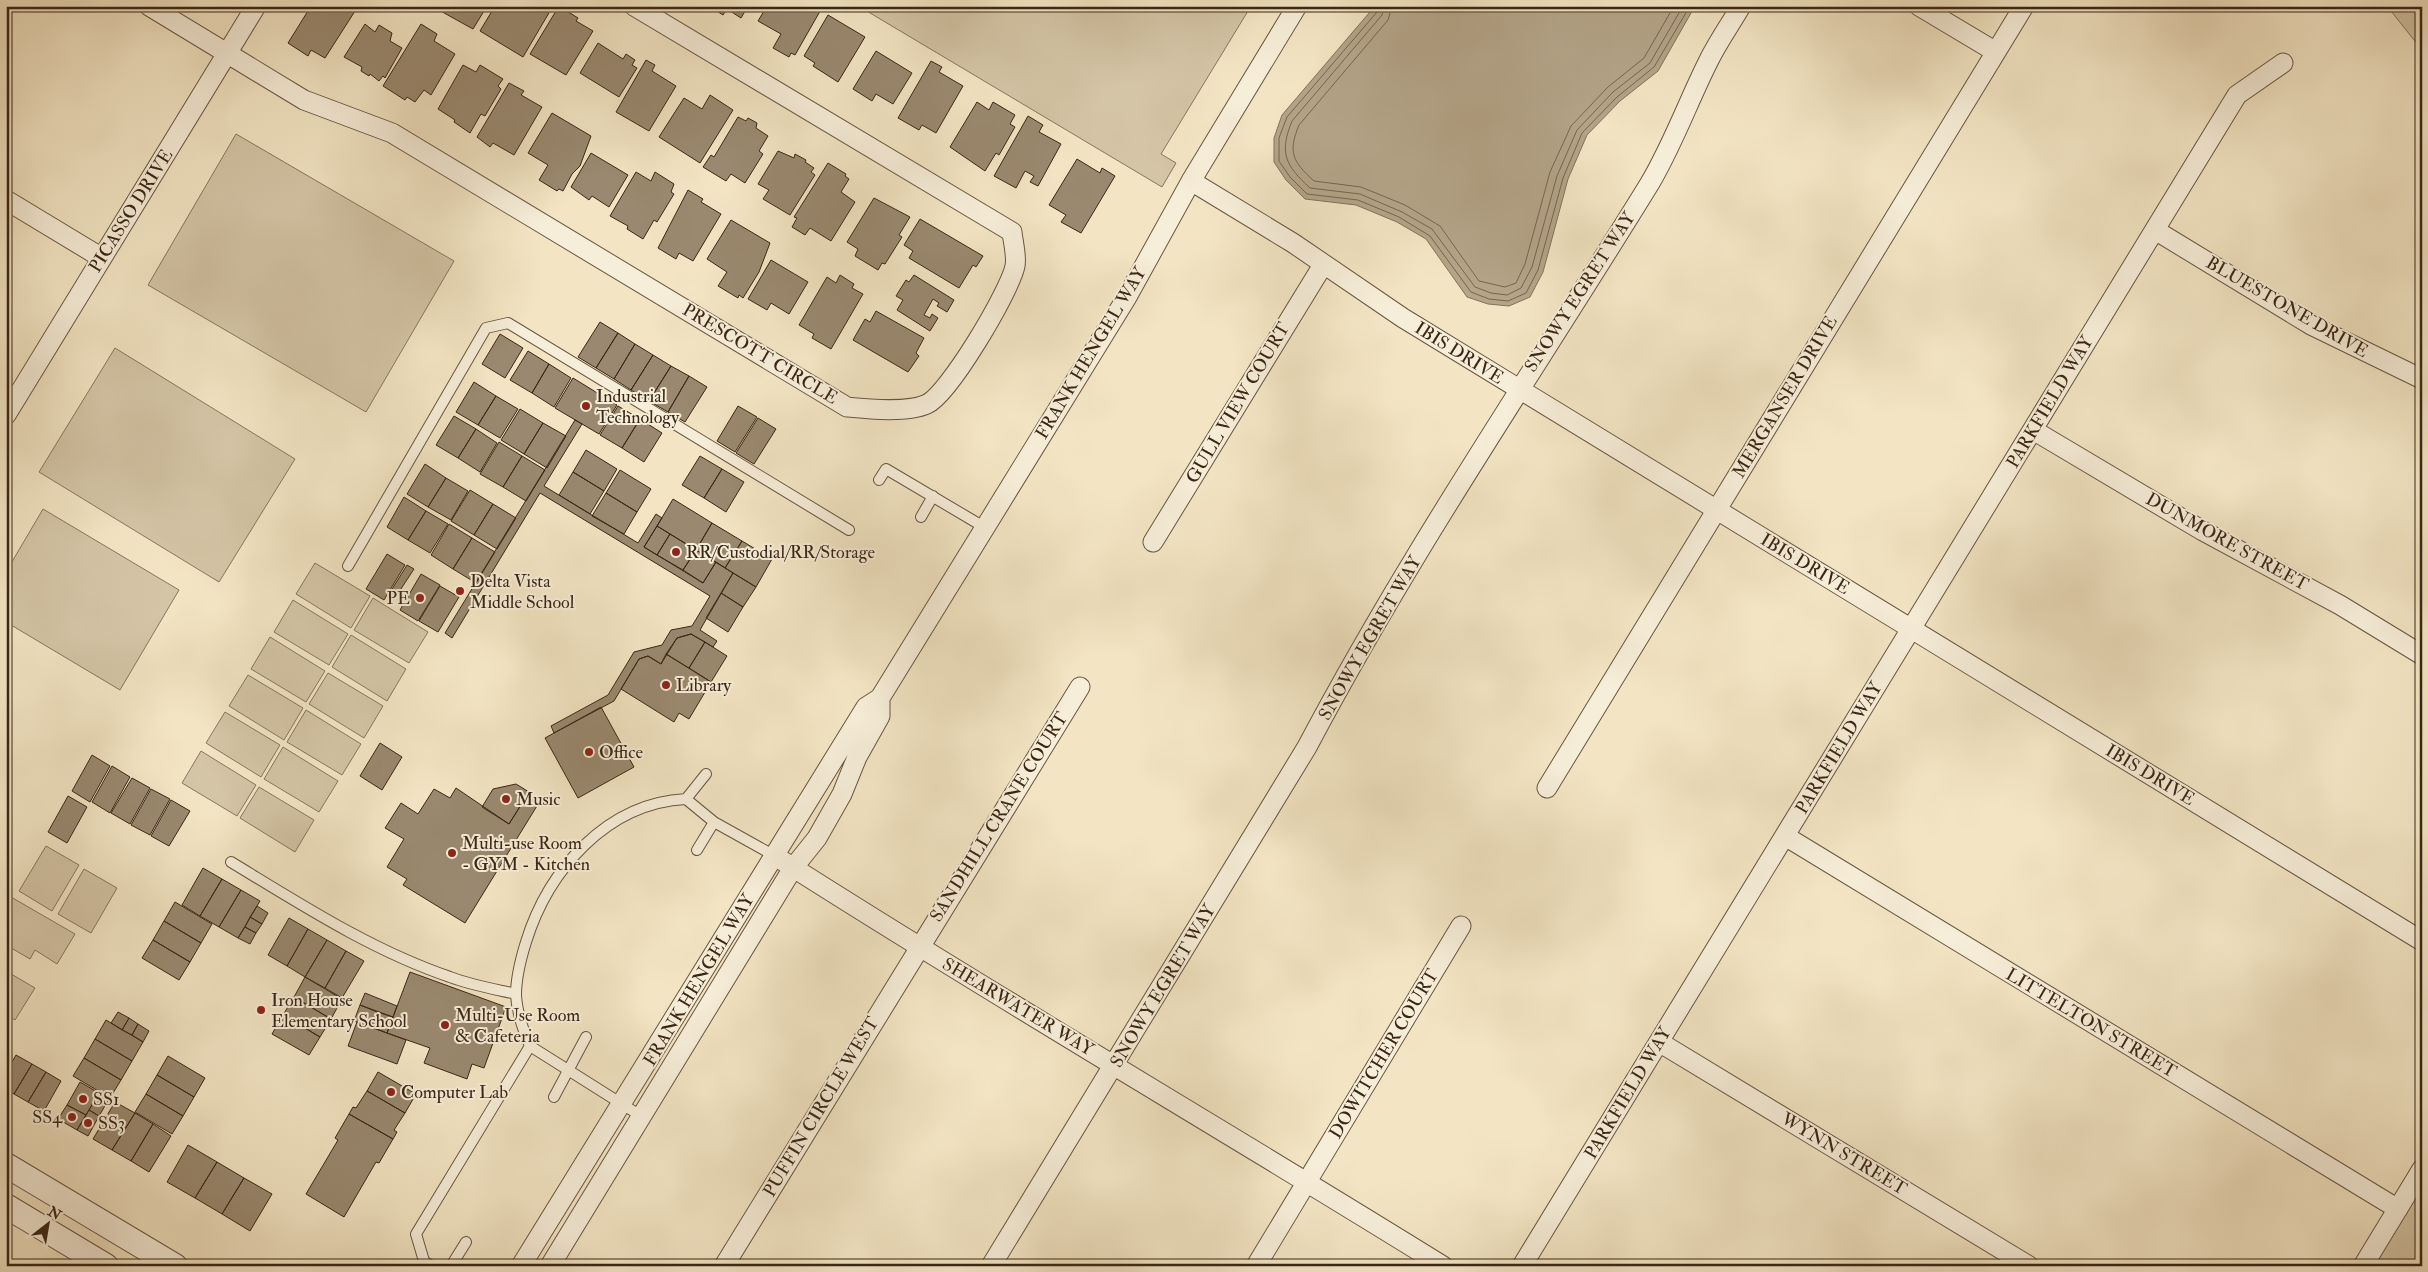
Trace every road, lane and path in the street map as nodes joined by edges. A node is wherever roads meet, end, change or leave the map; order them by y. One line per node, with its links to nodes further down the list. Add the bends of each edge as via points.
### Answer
1 (149, 6): 9 (street)
2 (256, 6): 9 (street, PICASSO DRIVE)
3 (634, 6): 9 (street, PRESCOTT CIRCLE, via 1012,232 1015,266 1006,290 954,376 928,404 888,411 847,407 392,133 304,100)
4 (1297, 6): 11 (street, FRANK HENGEL WAY)
5 (1740, 6): 17 (street, SNOWY EGRET WAY, via 1708,62 1678,131 1651,181)
6 (1919, 6): 8 (street)
7 (2024, 6): 8 (street, MERGANSER DRIVE)
8 (1996, 52): 22 (street, MERGANSER DRIVE)
9 (227, 54): 14 (street, PICASSO DRIVE)
10 (2284, 63): 13 (street, PARKFIELD WAY, via 2237,95)
11 (1191, 181): 15 (street, IBIS DRIVE); 24 (street, FRANK HENGEL WAY, via 1127,297)
12 (6, 200): 14 (street)
13 (2155, 230): 16 (street, BLUESTONE DRIVE, via 2311,325); 19 (street, PARKFIELD WAY)
14 (102, 258): 18 (street, PICASSO DRIVE)
15 (1323, 264): 17 (street, IBIS DRIVE); 26 (street, GULL VIEW COURT)
16 (2422, 379)
17 (1518, 389): 22 (street, IBIS DRIVE); 48 (street, SNOWY EGRET WAY)
18 (6, 415)
19 (2033, 430): 28 (street, PARKFIELD WAY); 29 (street, DUNMORE STREET)
20 (880, 480): 21 (lane, via 886,469)
21 (933, 496): 23 (lane); 24 (lane)
22 (1716, 510): 28 (street, IBIS DRIVE); 33 (street, MERGANSER DRIVE)
23 (921, 517)
24 (984, 527): 31 (street, FRANK HENGEL WAY)
25 (849, 530): 27 (lane, via 508,323 486,328)
26 (1153, 542)
27 (348, 566)
28 (1911, 629): 36 (street, PARKFIELD WAY); 42 (street, IBIS DRIVE)
29 (2422, 655)
30 (1080, 687): 43 (street, SANDHILL CRANE COURT)
31 (880, 698): 38 (street, FRANK HENGEL WAY, via 866,707); 40 (street, FRANK HENGEL WAY, via 880,716 857,757 842,794 817,838)
32 (706, 774): 34 (lane)
33 (1547, 788)
34 (686, 799): 35 (lane); 44 (lane, via 667,800 620,818 575,855 556,876 533,920 521,958)
35 (714, 822): 37 (lane); 38 (lane)
36 (1785, 836): 46 (street, PARKFIELD WAY); 57 (street, LITTELTON STREET)
37 (697, 850)
38 (775, 856): 40 (street, SHEARWATER WAY); 51 (street, FRANK HENGEL WAY)
39 (231, 862): 44 (lane, via 347,932 406,960 451,978)
40 (793, 868): 43 (street, SHEARWATER WAY); 52 (street, FRANK HENGEL WAY)
41 (1461, 926): 55 (street, DOWITCHER COURT)
42 (2422, 940)
43 (919, 947): 48 (street, SHEARWATER WAY); 65 (street, PUFFIN CIRCLE WEST)
44 (516, 994): 47 (lane, via 521,1025)
45 (586, 1037): 49 (lane)
46 (1659, 1042): 69 (street, PARKFIELD WAY); 70 (street, WYNN STREET)
47 (530, 1046): 49 (lane); 61 (lane, via 416,1234 424,1261)
48 (1115, 1064): 55 (street, SHEARWATER WAY); 66 (street, SNOWY EGRET WAY)
49 (568, 1069): 50 (lane); 51 (lane)
50 (554, 1097)
51 (622, 1104): 52 (lane); 63 (street, FRANK HENGEL WAY)
52 (641, 1116): 64 (street, FRANK HENGEL WAY)
53 (6, 1165): 60 (street)
54 (2422, 1170): 57 (street)
55 (1306, 1182): 67 (street, DOWITCHER COURT); 68 (street, SHEARWATER WAY)
56 (6, 1206): 59 (street)
57 (2398, 1209): 71 (street)
58 (466, 1242): 62 (lane)
59 (106, 1266)
60 (176, 1266)
61 (431, 1266)
62 (452, 1266)
63 (521, 1266)
64 (550, 1266)
65 (724, 1266)
66 (991, 1266)
67 (1256, 1266)
68 (1443, 1266)
69 (1522, 1266)
70 (2029, 1266)
71 (2363, 1266)

